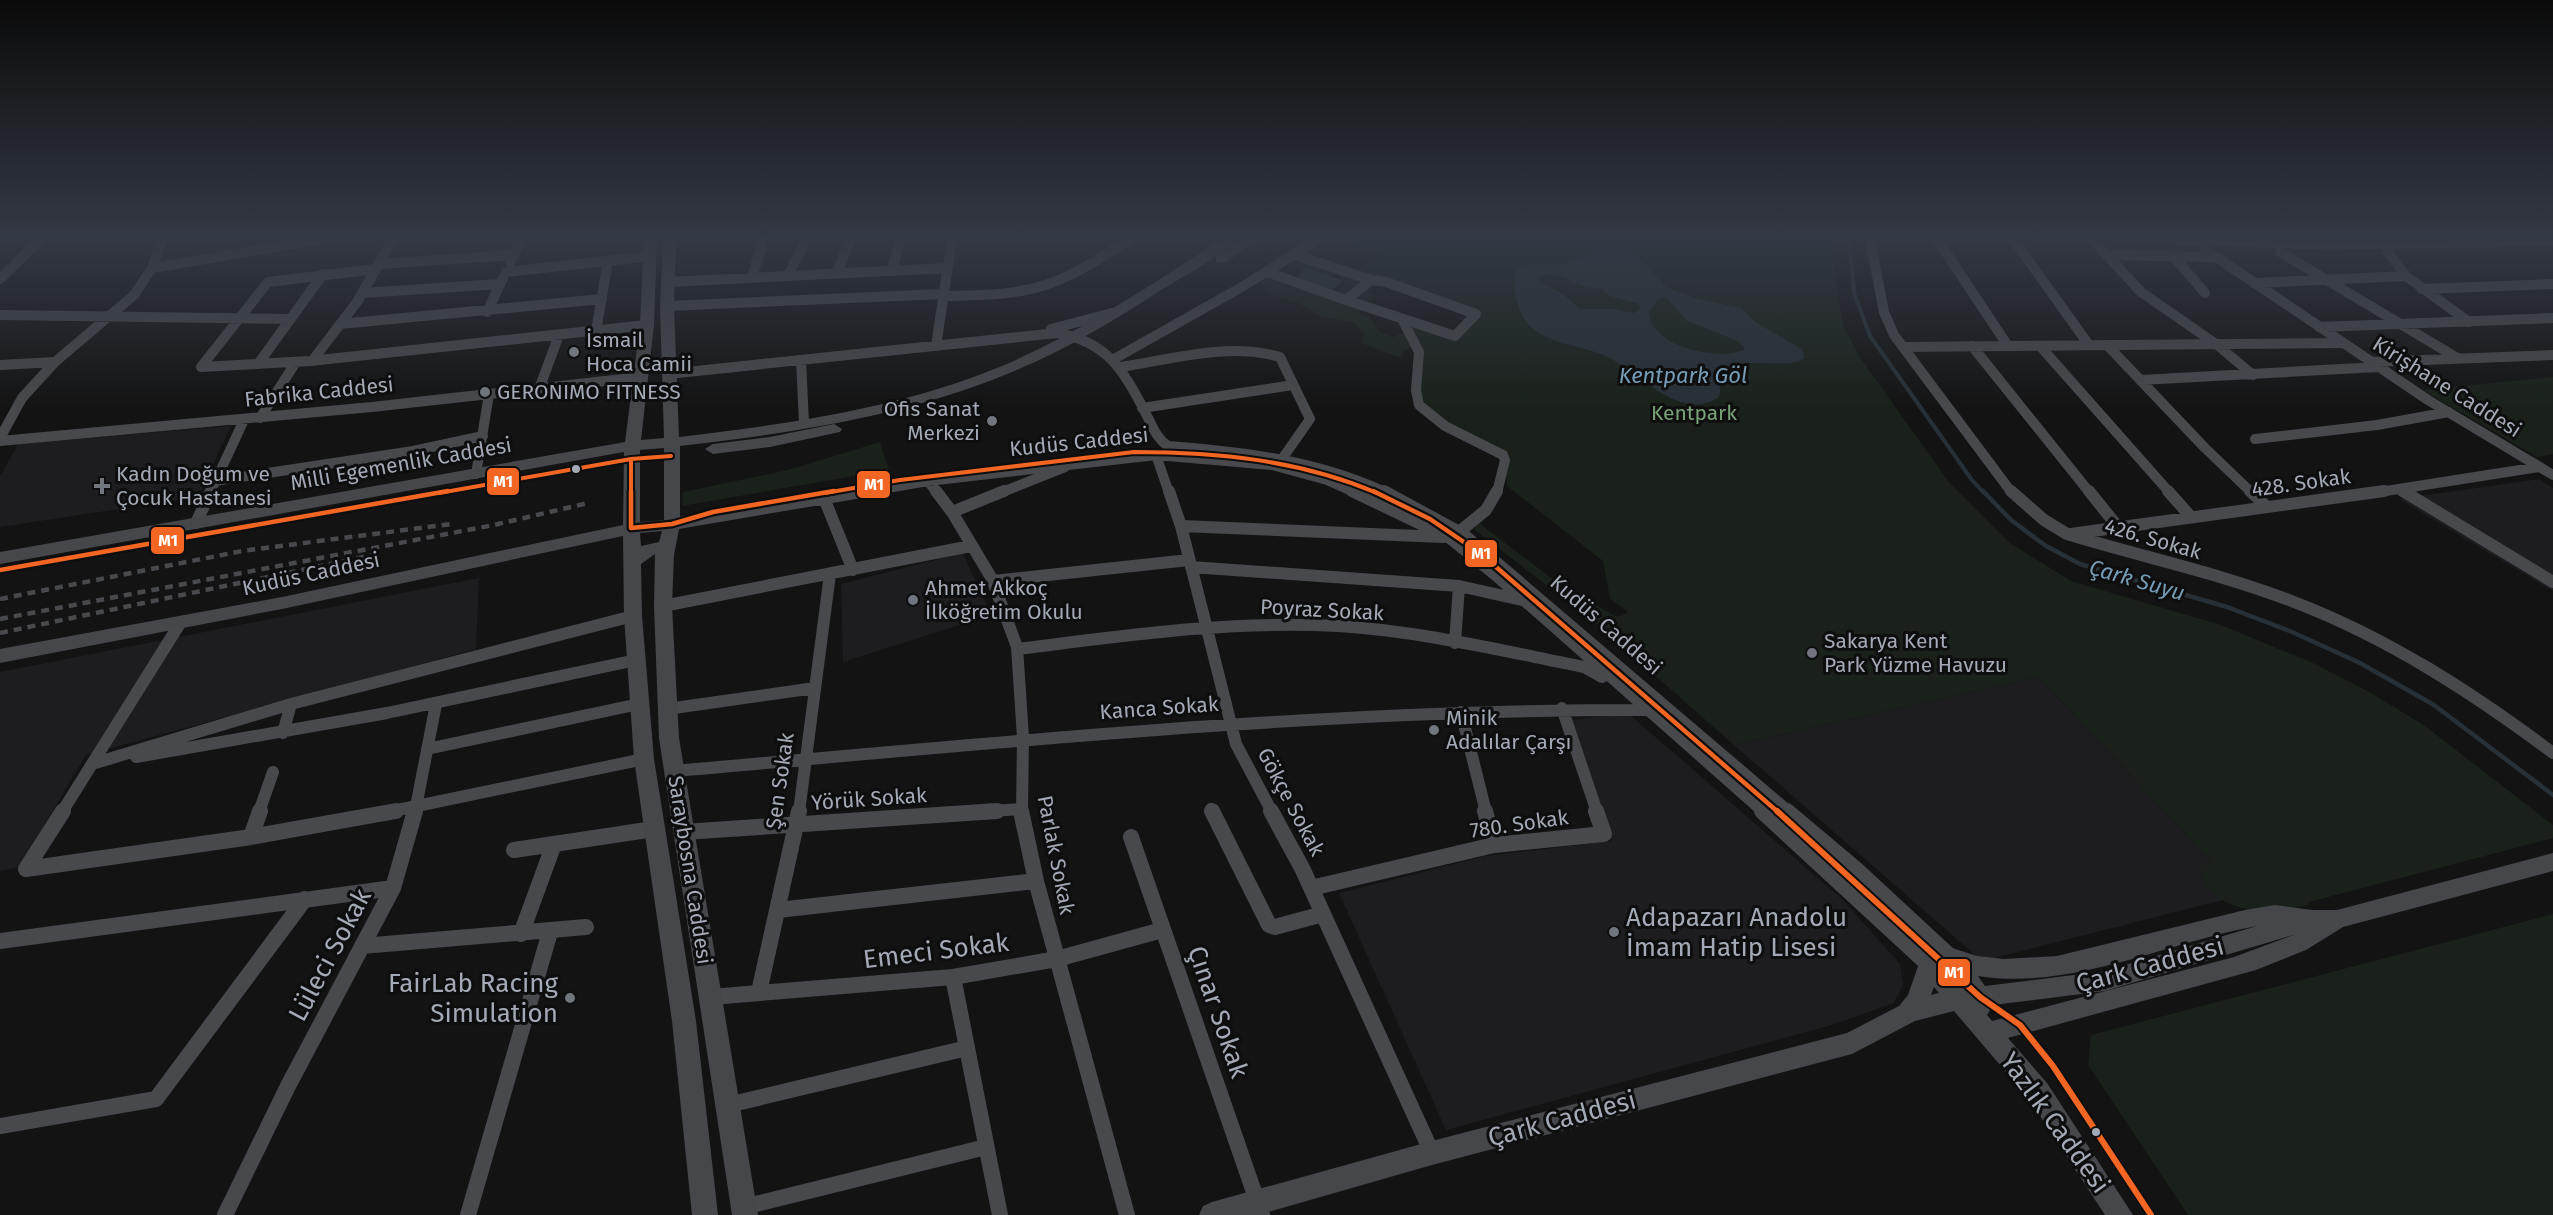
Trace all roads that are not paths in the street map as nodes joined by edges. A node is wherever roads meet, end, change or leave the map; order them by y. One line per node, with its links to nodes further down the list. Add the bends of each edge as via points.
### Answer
1 (943, 295): 48 (street)
2 (133, 296): 30 (street)
3 (257, 296): 33 (street)
4 (308, 296): 32 (street)
5 (360, 296): 36 (street)
6 (495, 296): 27 (street)
7 (603, 296): 24 (street)
8 (649, 296): 38 (main road)
9 (667, 296): 26 (main road)
10 (925, 296): 26 (street)
11 (1141, 296): 28 (main road)
12 (1155, 296): 43 (main road)
13 (1228, 296): 59 (street)
14 (1334, 296): 25 (street)
15 (1351, 296): 25 (street)
16 (1425, 296): 34 (street, via 1476,314 1455,336)
17 (1881, 296): 52 (street, 426. Sokak, via 1894,335)
18 (1975, 296): 50 (street)
19 (2054, 296): 46 (street)
20 (2146, 296): 45 (street)
21 (2273, 296): 39 (street, Kirişhane Caddesi)
22 (2354, 296): 37 (street)
23 (2432, 296): 35 (street)
24 (602, 299): 27 (street); 40 (street)
25 (1346, 300): 34 (street)
26 (667, 306): 63 (main road)
27 (487, 312): 36 (street)
28 (1115, 312): 42 (street); 43 (main road)
29 (0, 315): 30 (street)
30 (109, 318): 33 (street); 57 (street)
31 (2553, 318): 35 (street)
32 (291, 319): 33 (street); 61 (street)
33 (238, 320): 61 (street, via 201,367)
34 (1403, 321): 99 (street, via 1416,339 1420,362 1415,392 1418,405 1432,418 1503,454 1505,460 1497,499 1482,517)
35 (2469, 322): 37 (street)
36 (340, 324): 56 (street)
37 (2402, 324): 39 (street); 54 (street)
38 (647, 325): 40 (street); 65 (main road)
39 (2319, 327): 44 (street, Kirişhane Caddesi)
40 (596, 331): 41 (street)
41 (559, 335): 56 (street); 68 (street)
42 (1020, 336): 43 (street, via 1058,333); 48 (street)
43 (1081, 339): 59 (street); 74 (main road, via 967,385); 78 (main road, via 1011,379 901,413 770,442)
44 (2342, 343): 45 (street); 62 (street, Kirişhane Caddesi)
45 (2217, 344): 47 (street); 64 (street)
46 (2089, 345): 47 (street); 51 (street)
47 (2107, 345): 66 (street)
48 (936, 346): 55 (street)
49 (1972, 346): 50 (street); 52 (street); 96 (street)
50 (2008, 346): 51 (street)
51 (2040, 346): 92 (street)
52 (1904, 347): 98 (street, 426. Sokak, via 2012,493)
53 (2553, 355): 54 (street)
54 (2459, 359): 62 (street)
55 (801, 360): 63 (street); 74 (street)
56 (312, 361): 58 (street)
57 (55, 362): 60 (street); 77 (street, via 22,398)
58 (296, 362): 61 (street); 72 (street)
59 (1117, 363): 67 (street, via 1236,350 1266,351 1280,357); 70 (street)
60 (0, 364)
61 (258, 364)
62 (2374, 364): 64 (street); 71 (street, Kirişhane Caddesi)
63 (668, 374): 78 (main road)
64 (2253, 375): 66 (street)
65 (641, 377): 68 (street, Fabrika Caddesi); 79 (main road)
66 (2140, 380): 90 (street)
67 (1293, 385): 70 (street); 81 (street, via 1310,419)
68 (539, 389): 69 (street, Fabrika Caddesi)
69 (489, 393): 72 (street, Fabrika Caddesi); 75 (street)
70 (1142, 408): 81 (street, Kudüs Caddesi, via 1159,440 1168,446)
71 (2449, 412): 76 (street); 83 (street, Kirişhane Caddesi)
72 (260, 418): 73 (street, Fabrika Caddesi)
73 (244, 420): 77 (street, Fabrika Caddesi); 86 (street)
74 (804, 423): 78 (main road)
75 (483, 436): 84 (street); 86 (street)
76 (2255, 439)
77 (0, 440)
78 (671, 448): 79 (main road, Milli Egemenlik Caddesi); 94 (main road, Saraybosna Caddesi)
79 (631, 452): 84 (main road, Milli Egemenlik Caddesi); 97 (main road, Saraybosna Caddesi)
80 (1156, 455): 82 (street, Kudüs Caddesi); 95 (street, Gökçe Sokak); 99 (street, Kudüs Caddesi, via 1272,465 1327,480)
81 (1282, 459): 99 (street, Kudüs Caddesi, via 1360,481 1403,501)
82 (1071, 464): 87 (street, Kudüs Caddesi); 91 (street)
83 (2539, 467): 85 (street, Kirişhane Caddesi); 88 (street, 428. Sokak)
84 (476, 474): 93 (main road, Milli Egemenlik Caddesi)
85 (2553, 475)
86 (215, 481): 93 (street)
87 (928, 481): 89 (street, Kudüs Caddesi); 91 (street, Parlak Sokak)
88 (2399, 489): 90 (street, 428. Sokak); 108 (street)
89 (825, 498): 94 (street, Kudüs Caddesi); 105 (street)
90 (2267, 507): 92 (street, 428. Sokak)
91 (952, 512): 100 (street, Parlak Sokak)
92 (2191, 517): 96 (street, 428. Sokak)
93 (195, 523): 102 (main road, Milli Egemenlik Caddesi)
94 (672, 524): 97 (main road, Kudüs Caddesi); 101 (main road, Saraybosna Caddesi)
95 (1180, 526): 99 (street); 104 (street, Gökçe Sokak)
96 (2118, 527): 98 (street, 428. Sokak)
97 (631, 528): 103 (main road, Saraybosna Caddesi); 113 (main road, Kudüs Caddesi)
98 (2067, 534): 134 (street, 426. Sokak, via 2246,586 2323,614 2417,660)
99 (1454, 535): 110 (street, Kudüs Caddesi); 166 (street, Kudüs Caddesi, via 1498,561 1814,832)
100 (971, 546): 105 (street); 107 (street, Parlak Sokak)
101 (665, 555): 103 (main road, via 660,548 651,549 640,553); 111 (main road, Saraybosna Caddesi)
102 (0, 558)
103 (633, 563): 112 (main road, Saraybosna Caddesi)
104 (1190, 563): 107 (street); 109 (street); 114 (street, Gökçe Sokak)
105 (852, 570): 106 (street)
106 (830, 574): 111 (street); 120 (street, Şen Sokak)
107 (993, 581): 116 (street, Parlak Sokak)
108 (2553, 582)
109 (1459, 586): 110 (street); 115 (street)
110 (1523, 600): 119 (street, Kudüs Caddesi)
111 (663, 606): 125 (main road, Saraybosna Caddesi)
112 (633, 616): 118 (main road, Saraybosna Caddesi); 121 (street)
113 (179, 625): 117 (main road, Kudüs Caddesi); 137 (street)
114 (1207, 628): 115 (street, Poyraz Sokak, via 1340,626); 116 (street, Poyraz Sokak); 129 (street, Gökçe Sokak)
115 (1455, 643): 119 (street, Poyraz Sokak, via 1584,667)
116 (1017, 649): 131 (street, Parlak Sokak)
117 (0, 656)
118 (636, 660): 122 (street); 123 (main road, Saraybosna Caddesi)
119 (1619, 686): 126 (street, Kudüs Caddesi)
120 (815, 688): 125 (street); 136 (street, Şen Sokak)
121 (291, 704): 128 (street); 130 (street)
122 (436, 704): 130 (street); 133 (street, Lüleci Sokak)
123 (639, 705): 133 (street); 135 (main road, Saraybosna Caddesi)
124 (1562, 708): 126 (street, Kanca Sokak); 127 (street, Kanca Sokak); 149 (street, 780. Sokak, via 1604,834)
125 (668, 709): 139 (main road, Saraybosna Caddesi)
126 (1649, 710): 168 (street, Kudüs Caddesi)
127 (1461, 712): 129 (street, Kanca Sokak); 149 (street)
128 (250, 716): 132 (street, via 263,718 263,725 255,736); 137 (street)
129 (1230, 722): 131 (street, Kanca Sokak); 154 (street, Gökçe Sokak, via 1236,744)
130 (283, 733): 132 (street)
131 (1023, 738): 136 (street, Kanca Sokak); 141 (street, Parlak Sokak)
132 (243, 741): 137 (street)
133 (427, 748): 140 (street, Lüleci Sokak)
134 (2552, 750)
135 (644, 759): 140 (street); 144 (main road, Saraybosna Caddesi)
136 (805, 760): 139 (street, Kanca Sokak); 143 (street, Şen Sokak)
137 (92, 764): 146 (street, via 26,869)
138 (273, 771): 146 (street)
139 (674, 771): 145 (main road, Saraybosna Caddesi)
140 (416, 807): 146 (street); 153 (street, Lüleci Sokak)
141 (1021, 809): 143 (street, Yörük Sokak); 152 (street, Parlak Sokak)
142 (1211, 809): 157 (street, via 1269,926)
143 (796, 826): 145 (street, Yörük Sokak); 156 (street, Şen Sokak)
144 (654, 829): 148 (street); 184 (main road, Saraybosna Caddesi, via 684,1021)
145 (684, 832): 171 (main road, Saraybosna Caddesi)
146 (251, 837)
147 (1131, 837): 161 (street, Çınar Sokak)
148 (554, 844): 150 (street); 163 (street)
149 (1494, 845): 154 (street, 780. Sokak)
150 (514, 850)
151 (2553, 862): 159 (main road, Çark Caddesi)
152 (1036, 881): 156 (street); 167 (street, Parlak Sokak)
153 (393, 888): 155 (street); 165 (street, Lüleci Sokak)
154 (1311, 888): 157 (street, Gökçe Sokak)
155 (304, 899): 164 (street); 177 (street, via 156,1099)
156 (778, 910): 170 (street, Şen Sokak)
157 (1323, 914): 179 (street, Gökçe Sokak)
158 (2314, 919): 159 (main road, Çark Caddesi); 166 (main road, via 2275,914 2245,919 2027,970 1989,968); 172 (main road, Çark Caddesi, via 2105,981)
159 (2337, 919): 174 (main road, Çark Caddesi, via 2295,946 2261,959 2059,1018)
160 (586, 927): 162 (street)
161 (1162, 930): 167 (street, Emeci Sokak); 180 (street, Çınar Sokak)
162 (550, 933): 163 (street); 183 (street)
163 (521, 934): 165 (street)
164 (0, 941)
165 (362, 946): 182 (street, Lüleci Sokak)
166 (1952, 958): 172 (main road)
167 (1057, 960): 169 (street, Emeci Sokak); 186 (street, Parlak Sokak)
168 (1929, 965): 172 (main road); 173 (main road, via 1918,1000)
169 (953, 977): 170 (street, Emeci Sokak); 175 (street)
170 (759, 992): 171 (street, Emeci Sokak)
171 (711, 997): 176 (main road, Saraybosna Caddesi)
172 (1970, 998): 173 (main road, Çark Caddesi); 174 (main road, Yazlık Caddesi)
173 (1907, 1013): 179 (main road, Çark Caddesi, via 1852,1043)
174 (1989, 1032): 188 (main road, Yazlık Caddesi, via 2038,1091)
175 (967, 1048): 176 (street); 178 (street)
176 (728, 1105): 181 (main road, Saraybosna Caddesi)
177 (0, 1126)
178 (986, 1147): 181 (street); 185 (street)
179 (1432, 1153): 180 (main road, Çark Caddesi)
180 (1260, 1209): 187 (main road, Çark Caddesi)
181 (745, 1211)
182 (225, 1215)
183 (468, 1215)
184 (705, 1215)
185 (1000, 1215)
186 (1127, 1215)
187 (1212, 1215)
188 (2120, 1215)

